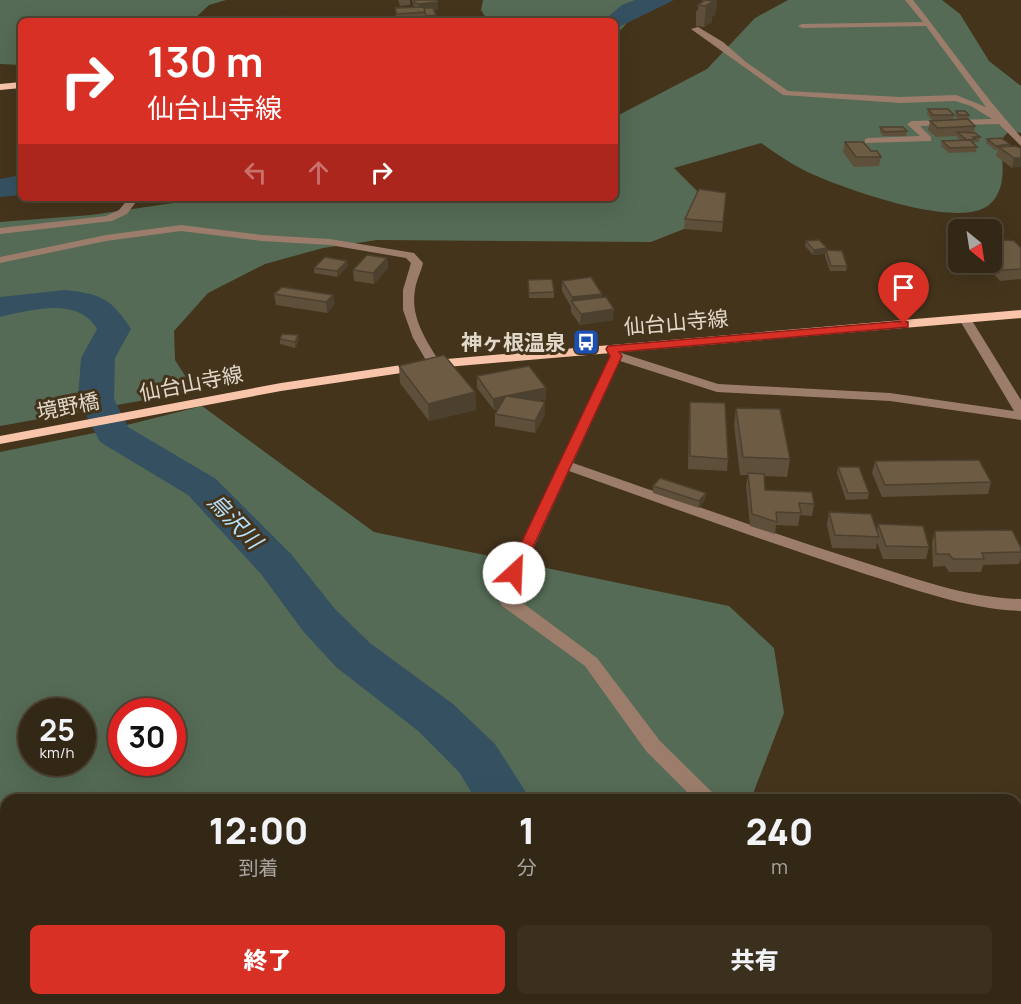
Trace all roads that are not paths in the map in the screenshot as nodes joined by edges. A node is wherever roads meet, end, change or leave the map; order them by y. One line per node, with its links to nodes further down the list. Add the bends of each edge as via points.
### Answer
1 (909, 0): 2 (street)
2 (929, 24): 3 (street); 7 (street)
3 (802, 26)
4 (695, 29): 7 (street, via 786,93 890,100 956,98)
5 (18, 85): 6 (main road)
6 (0, 87)
7 (998, 119): 8 (street, via 912,124 928,139); 9 (street)
8 (868, 141)
9 (1021, 143)
10 (132, 201): 11 (street, via 123,212 108,219)
11 (0, 231)
12 (0, 260): 16 (street, via 106,238 181,228 330,242 410,255 417,270 407,311)
13 (1021, 314): 14 (main road, 仙台山寺線)
14 (965, 319): 15 (main road, 仙台山寺線); 17 (street)
15 (614, 353): 16 (main road, 仙台山寺線); 18 (street, via 717,388 890,398); 21 (street)
16 (435, 364): 19 (main road, 仙台山寺線, via 281,387)
17 (1021, 411)
18 (1021, 416)
19 (122, 418): 20 (main road, 境野橋)
20 (0, 440)
21 (565, 465): 22 (street, via 873,571 951,594); 23 (street, via 504,595 508,603 591,662 653,746)
22 (1021, 605)
23 (702, 794)

